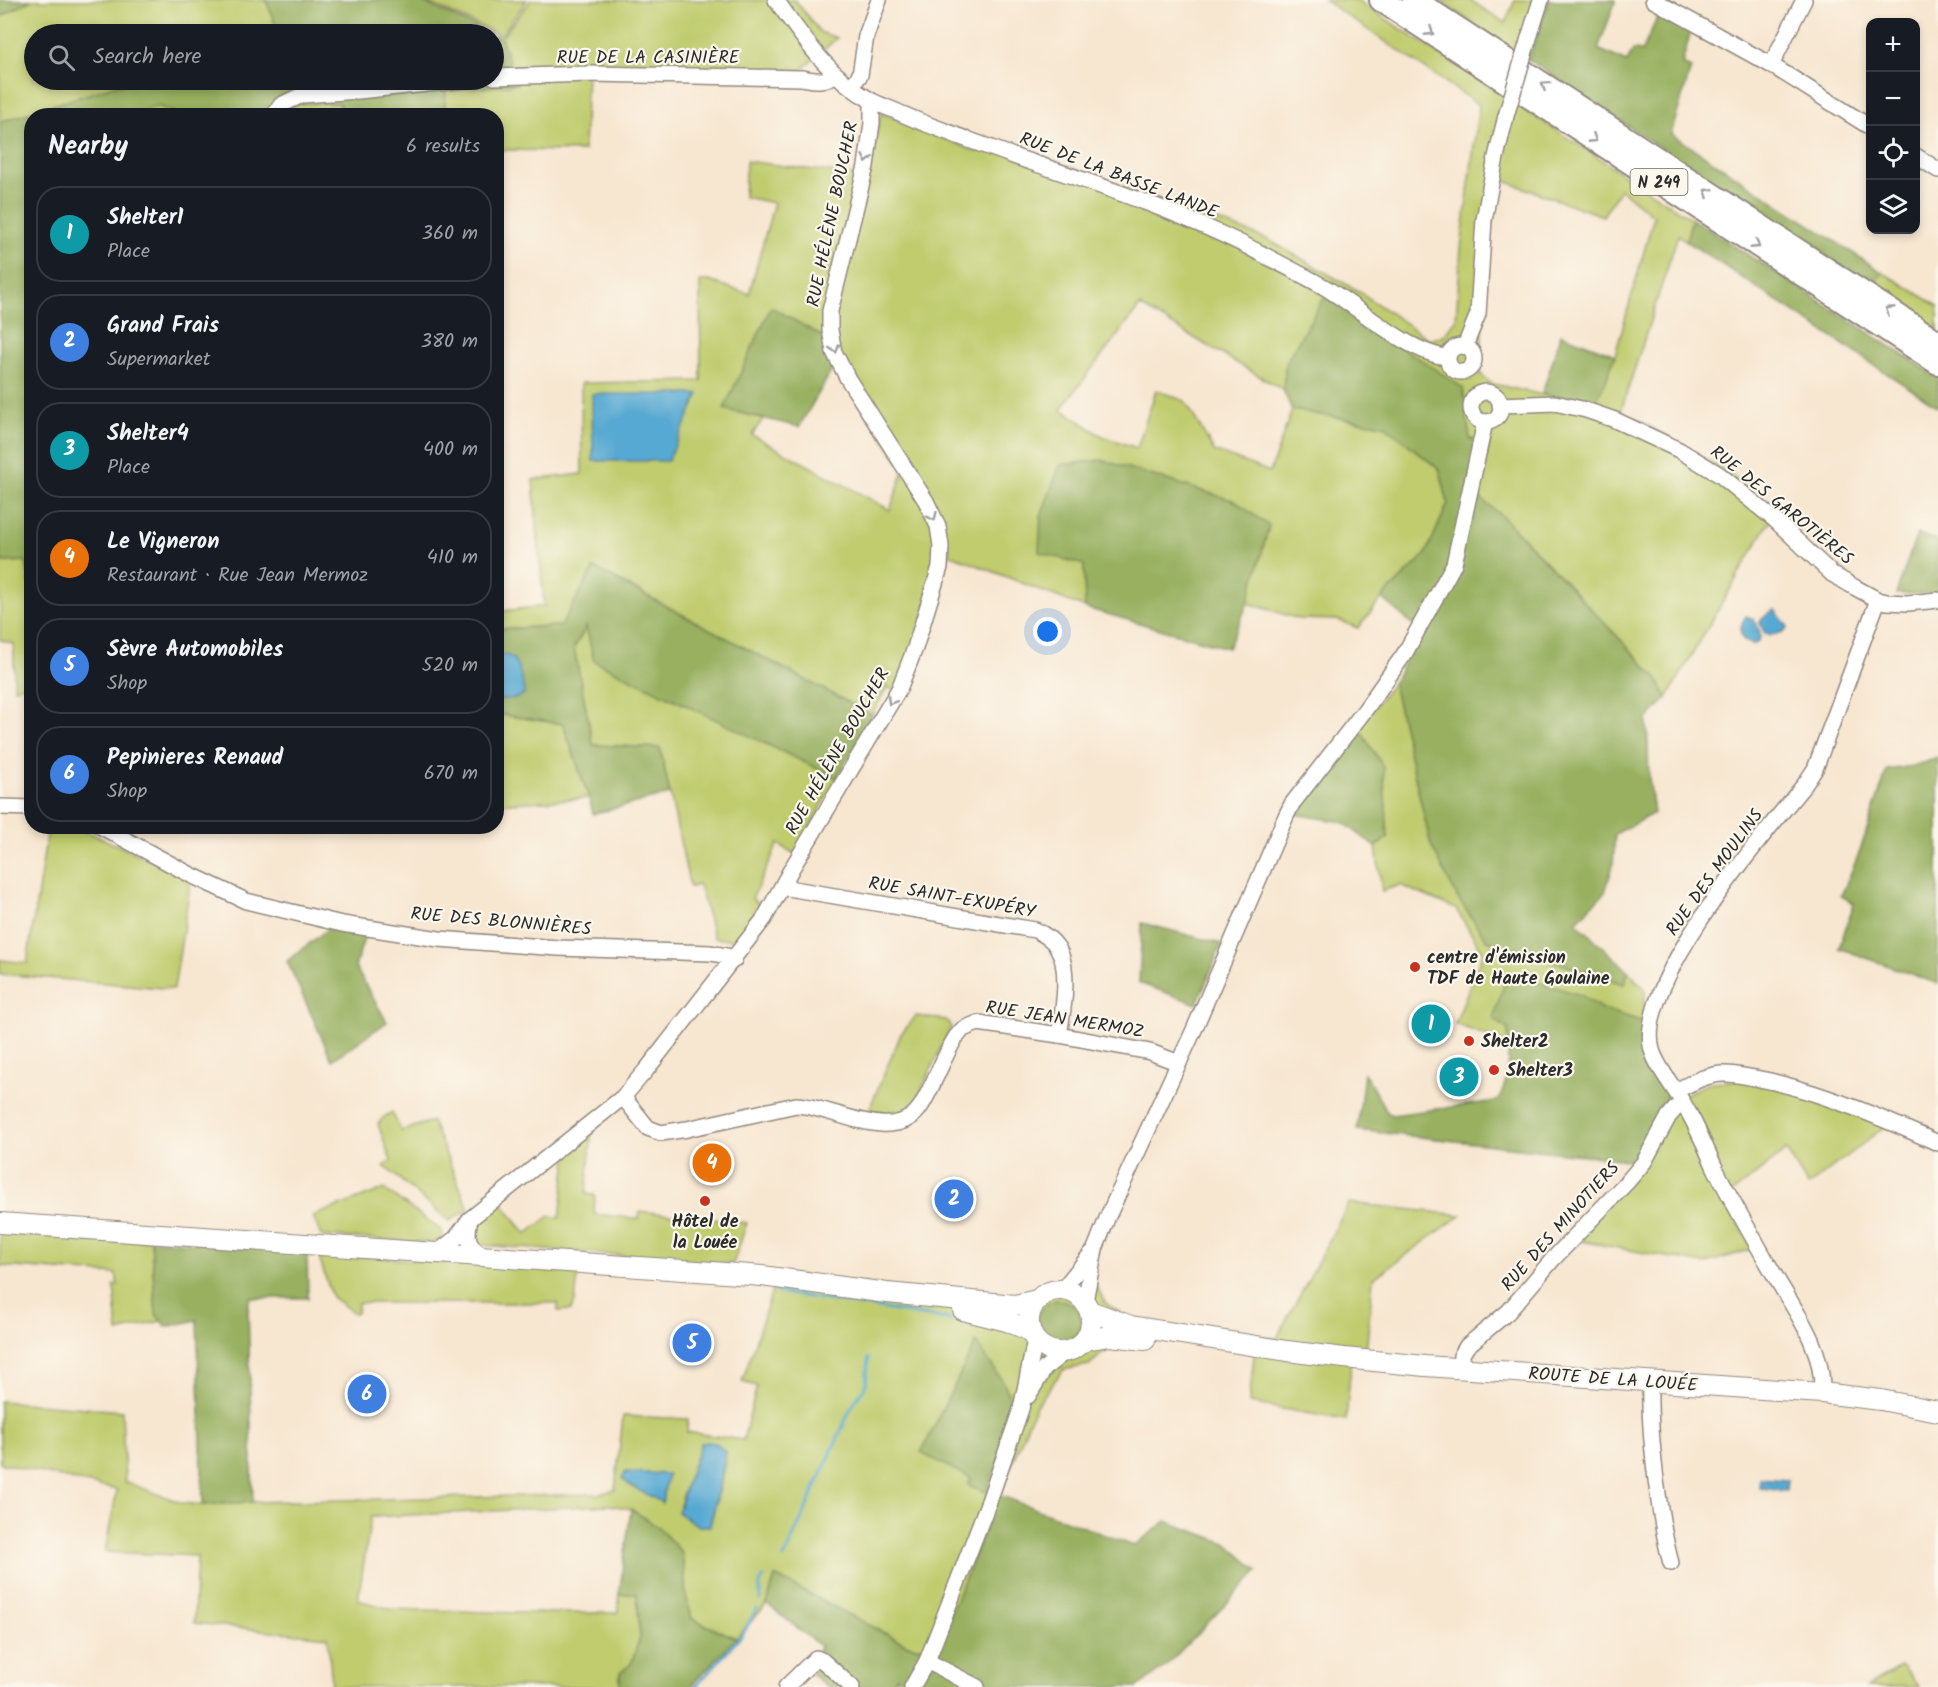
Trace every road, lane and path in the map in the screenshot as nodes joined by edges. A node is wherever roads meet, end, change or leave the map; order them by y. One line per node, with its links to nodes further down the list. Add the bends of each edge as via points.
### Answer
1 (769, 0): 9 (street, RUE DE LA BASSE LANDE)
2 (776, 0): 9 (street, RUE DE LA BASSE LANDE)
3 (879, 0): 15 (street, via 866,36 860,75)
4 (1381, 0): 25 (highway, N 249, one-way to 25)
5 (1414, 0): 22 (highway, N 249, one-way to 5)
6 (1541, 0): 23 (street, bridge, via 1496,157 1484,220 1478,314)
7 (1653, 0): 11 (street)
8 (1804, 0): 11 (street)
9 (788, 19): 10 (street, RUE DE LA BASSE LANDE)
10 (820, 60): 12 (street, RUE DE LA BASSE LANDE); 14 (street)
11 (1771, 64): 19 (street)
12 (835, 74): 14 (street, RUE DE LA CASINIÈRE, via 824,80); 15 (street, RUE DE LA BASSE LANDE)
13 (504, 77): 14 (street, RUE DE LA CASINIÈRE, via 590,74)
14 (802, 78)
15 (851, 87): 17 (street, RUE DE LA BASSE LANDE)
16 (368, 90): 18 (street, via 302,94)
17 (872, 101): 24 (street, RUE DE LA BASSE LANDE, via 939,130 1205,226 1326,288 1419,349); 35 (street, RUE HÉLÈNE BOUCHER, one-way to 35, via 866,166 830,311 830,330 834,351 848,379 938,526 939,567 899,689)
18 (279, 108)
19 (1868, 126)
20 (1920, 159): 21 (street)
21 (1938, 170)
22 (1938, 342)
23 (1465, 346): 24 (street, via 1454,348); 26 (street, via 1473,355)
24 (1447, 357): 26 (street, via 1455,372)
25 (1938, 363)
26 (1468, 369): 27 (street)
27 (1480, 394): 28 (street, via 1497,397); 29 (street, via 1471,405 1473,414)
28 (1500, 405): 29 (street, via 1498,415); 30 (street, RUE DES GAROTIÈRES, via 1555,403 1586,410 1679,450 1720,475 1832,574)
29 (1485, 422): 38 (street, via 1454,564 1405,653 1292,804)
30 (1878, 600): 31 (street, RUE DES GAROTIÈRES); 40 (street, RUE DES MOULINS, via 1815,768 1695,926 1664,986 1651,1023 1652,1049)
31 (1938, 600)
32 (0, 807): 33 (street)
33 (24, 808)
34 (115, 834): 36 (street, RUE DES BLONNIÈRES, via 246,901 342,924 439,939 711,953)
35 (782, 887): 36 (street, RUE HÉLÈNE BOUCHER); 37 (street, RUE SAINT-EXUPÉRY, via 1035,930 1058,947 1064,962)
36 (734, 960): 39 (street, RUE HÉLÈNE BOUCHER)
37 (1059, 1035): 38 (street, RUE JEAN MERMOZ, via 1150,1052); 39 (street, RUE JEAN MERMOZ, via 978,1023 963,1029 949,1048 920,1108 909,1119 895,1124 880,1125 810,1105 796,1105 661,1133 648,1128)
38 (1179, 1063): 44 (street)
39 (623, 1097): 42 (street, RUE HÉLÈNE BOUCHER)
40 (1680, 1097): 41 (street, via 1697,1080 1712,1075 1746,1077 1835,1100); 55 (street, RUE DES MINOTIERS, via 1629,1182 1553,1259 1508,1312 1467,1346); 57 (street, RUE DES MOULINS, via 1737,1209 1808,1331 1822,1371)
41 (1938, 1143)
42 (470, 1219): 45 (street, RUE HÉLÈNE BOUCHER, via 456,1238); 46 (street, via 469,1242)
43 (0, 1223): 45 (main road)
44 (1095, 1249): 47 (street); 50 (street)
45 (438, 1252): 46 (main road)
46 (483, 1255): 48 (main road, via 722,1272)
47 (1062, 1290): 49 (main road); 50 (main road, via 1071,1292)
48 (887, 1293): 49 (main road, via 1015,1305); 51 (main road, via 1007,1321)
49 (1037, 1300): 51 (main road, via 1029,1315)
50 (1087, 1306): 52 (main road, via 1091,1326); 53 (main road, ROUTE DE LA LOUÉE, via 1131,1326)
51 (1033, 1336): 54 (main road, via 1048,1350); 58 (street)
52 (1085, 1340): 53 (main road, ROUTE DE LA LOUÉE, via 1110,1336); 54 (main road)
53 (1287, 1351): 55 (main road, ROUTE DE LA LOUÉE)
54 (1065, 1352): 58 (street, via 1045,1368)
55 (1460, 1369): 56 (main road, ROUTE DE LA LOUÉE)
56 (1650, 1381): 57 (main road, ROUTE DE LA LOUÉE); 60 (street, via 1653,1454)
57 (1822, 1393): 59 (main road, ROUTE DE LA LOUÉE)
58 (1021, 1409): 61 (street)
59 (1938, 1411)
60 (1671, 1563)
61 (927, 1661): 64 (street); 65 (street)
62 (786, 1687): 63 (street, via 816,1658)
63 (852, 1687)
64 (912, 1687)
65 (976, 1687)

